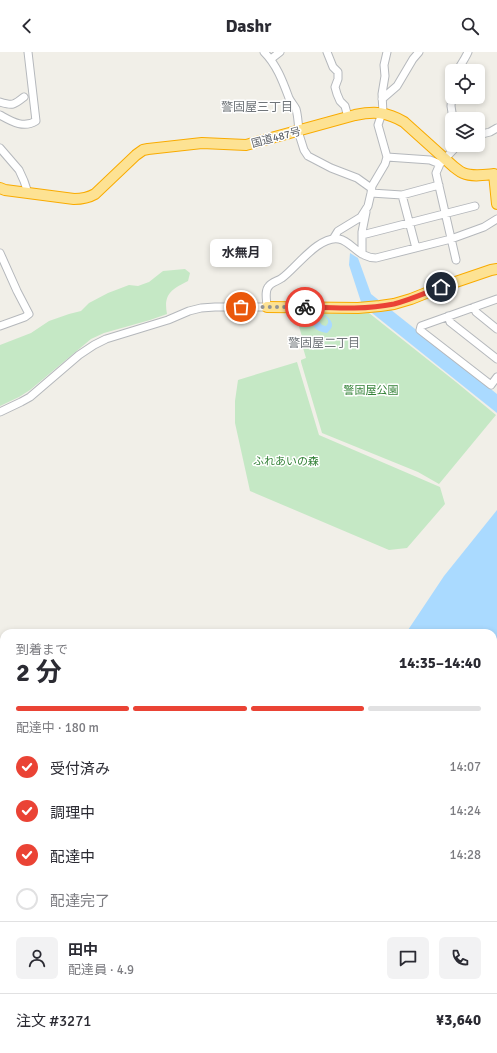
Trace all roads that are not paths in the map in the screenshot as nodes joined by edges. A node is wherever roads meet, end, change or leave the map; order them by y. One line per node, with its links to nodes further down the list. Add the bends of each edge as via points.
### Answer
1 (28, 52): 14 (street, via 36,121 21,125)
2 (264, 52): 8 (street)
3 (280, 52): 8 (street)
4 (327, 52): 15 (street, via 338,72 337,94 345,106)
5 (387, 52): 11 (street)
6 (419, 52): 11 (street, via 397,86)
7 (468, 52): 9 (street)
8 (271, 59): 17 (street, via 295,107)
9 (460, 64)
10 (24, 97): 12 (street, via 15,104)
11 (382, 99): 13 (street)
12 (0, 102)
13 (383, 113): 15 (highway, 国道487号); 21 (street, via 378,125); 22 (highway, 国道487号, via 404,122)
14 (0, 115)
15 (348, 117): 17 (highway, 国道487号)
16 (497, 128): 18 (street)
17 (299, 131): 26 (street, via 308,156 357,178); 27 (highway, 国道487号, via 246,144 202,143 148,148 136,155 96,194 82,199)
18 (485, 133)
19 (0, 148): 27 (street, via 19,170)
20 (451, 152): 22 (street)
21 (387, 157): 22 (street); 26 (street)
22 (442, 162): 23 (highway, 国道487号, via 471,175); 24 (street, via 436,174)
23 (495, 174): 29 (highway, 国道487号)
24 (439, 185): 28 (street); 32 (street)
25 (0, 188): 27 (highway, 国道487号)
26 (371, 191): 28 (street); 30 (street)
27 (28, 193)
28 (402, 195): 34 (street)
29 (497, 204)
30 (368, 206): 35 (street); 36 (street, via 361,217 338,231)
31 (475, 206): 32 (street)
32 (445, 213): 34 (street); 37 (street)
33 (497, 218): 37 (street, via 484,227)
34 (409, 222): 35 (street); 38 (street)
35 (362, 235): 40 (street)
36 (333, 239): 40 (street, via 345,241); 44 (street, via 307,254 283,278 269,286 266,292)
37 (451, 239): 38 (street); 41 (street)
38 (416, 248): 40 (street, via 376,258)
39 (0, 253): 47 (street, via 29,314)
40 (362, 254)
41 (456, 260)
42 (497, 269): 44 (highway, via 394,304 358,308)
43 (497, 299): 45 (street)
44 (267, 307): 53 (street, via 201,308 106,339 79,355 30,397)
45 (474, 307): 46 (street); 50 (street, via 476,312)
46 (448, 316): 51 (street, via 450,322); 52 (street, via 421,326 420,330 491,385)
47 (25, 317): 48 (street); 49 (street)
48 (0, 322)
49 (0, 326)
50 (497, 329)
51 (497, 359)
52 (497, 377)
53 (0, 412)

